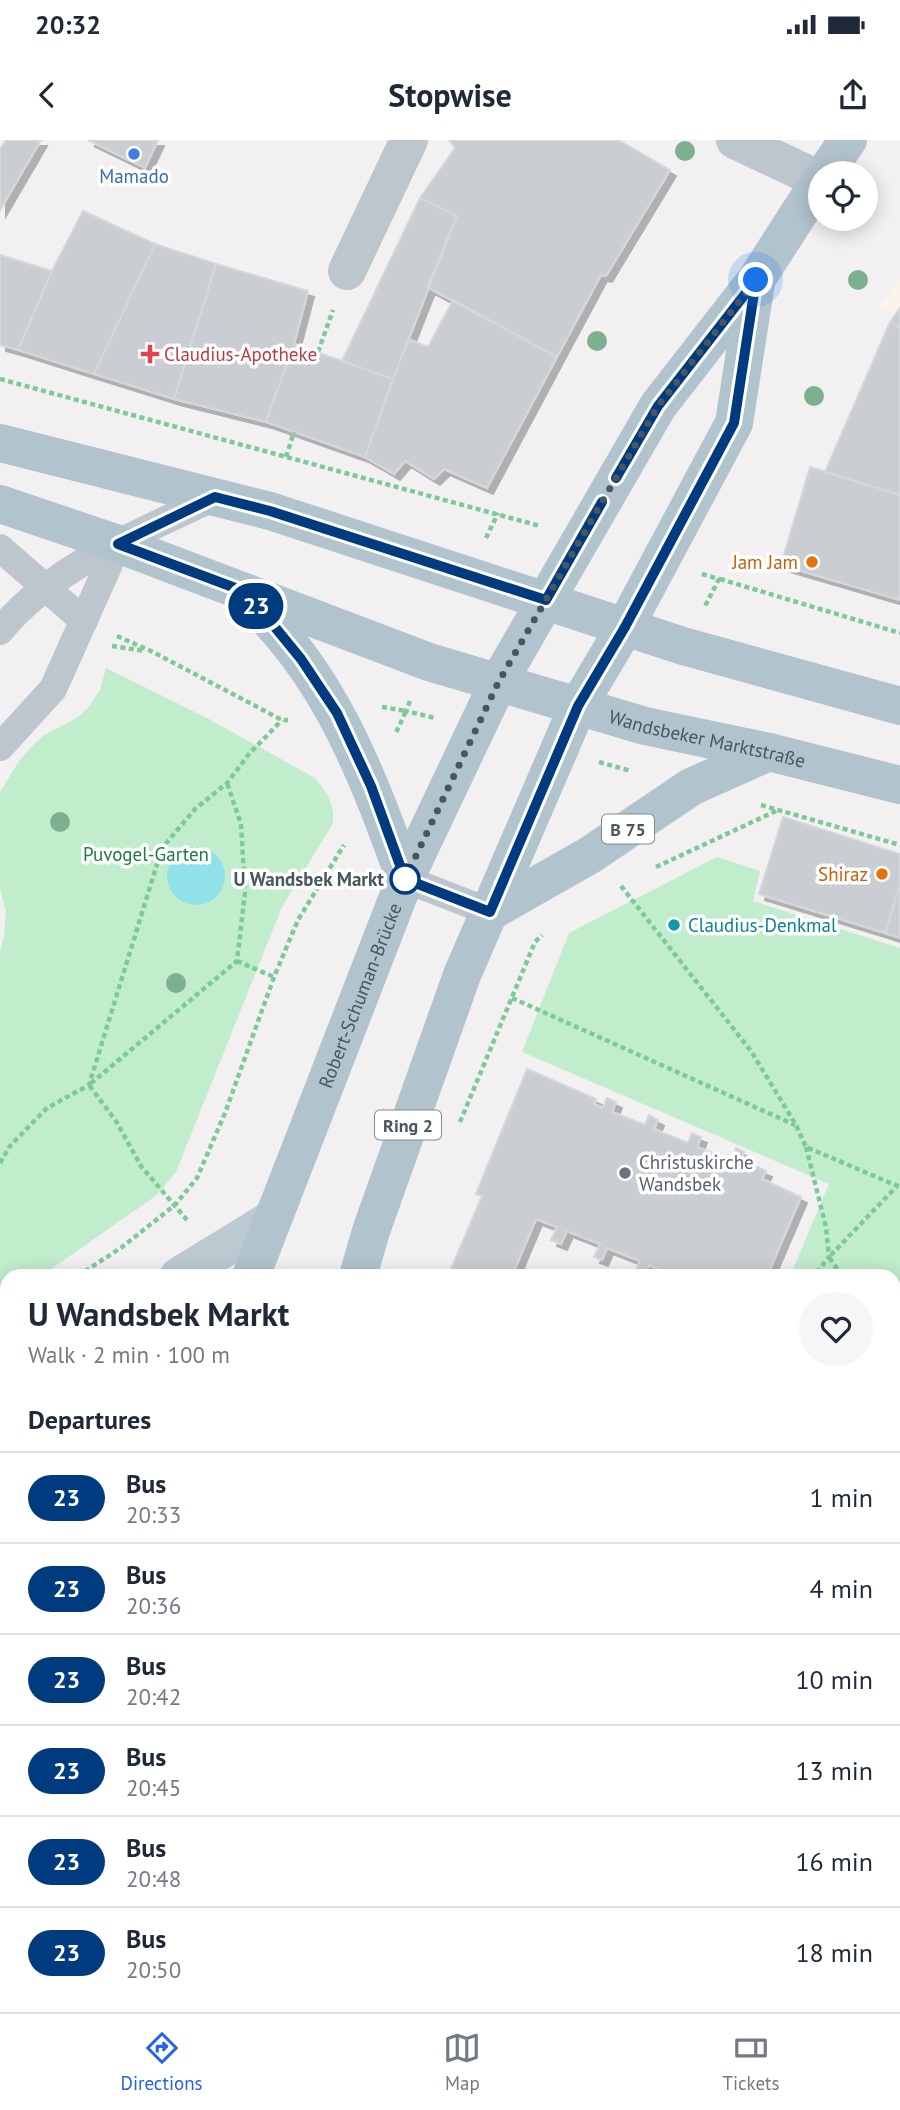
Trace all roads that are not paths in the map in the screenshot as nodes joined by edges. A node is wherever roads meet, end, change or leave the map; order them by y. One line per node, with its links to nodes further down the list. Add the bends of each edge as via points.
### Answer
1 (409, 140): 7 (street)
2 (735, 140): 5 (street)
3 (848, 140): 4 (main road, Ring 2)
4 (833, 161)
5 (808, 171)
6 (808, 199): 8 (main road, Ring 2)
7 (347, 271)
8 (756, 280): 16 (main road, Ring 2, via 658,406); 18 (main road, Ring 2, via 734,423)
9 (0, 443): 10 (main road)
10 (215, 497): 12 (lane); 16 (main road)
11 (0, 504): 12 (main road, Wandsbeker Marktstraße)
12 (118, 544): 14 (lane); 15 (main road, Wandsbeker Marktstraße); 17 (lane)
13 (0, 548): 14 (lane)
14 (45, 586): 17 (lane); 19 (lane)
15 (238, 589): 20 (main road, Wandsbeker Marktstraße, via 429,662); 26 (main road, via 284,636 337,713 371,786)
16 (546, 600): 18 (main road); 20 (main road, Ring 2)
17 (84, 621): 23 (lane, via 53,689)
18 (625, 627): 21 (main road, Ring 2); 22 (main road)
19 (0, 631)
20 (498, 683): 21 (main road, Wandsbeker Marktstraße); 26 (main road, Robert-Schuman-Brücke / Ring 2)
21 (578, 706): 24 (main road, Wandsbeker Marktstraße, via 645,726); 27 (main road, Ring 2)
22 (900, 706)
23 (0, 747)
24 (769, 752): 25 (main road, Wandsbeker Marktstraße); 27 (main road, B 75, via 691,787 590,855)
25 (900, 785)
26 (405, 879): 27 (lane); 28 (main road, Robert-Schuman-Brücke / Ring 2)
27 (490, 912): 31 (main road, Ring 2, via 462,975)
28 (272, 1219): 29 (main road); 30 (main road, Robert-Schuman-Brücke / Ring 2)
29 (190, 1269)
30 (254, 1269)
31 (360, 1269)

